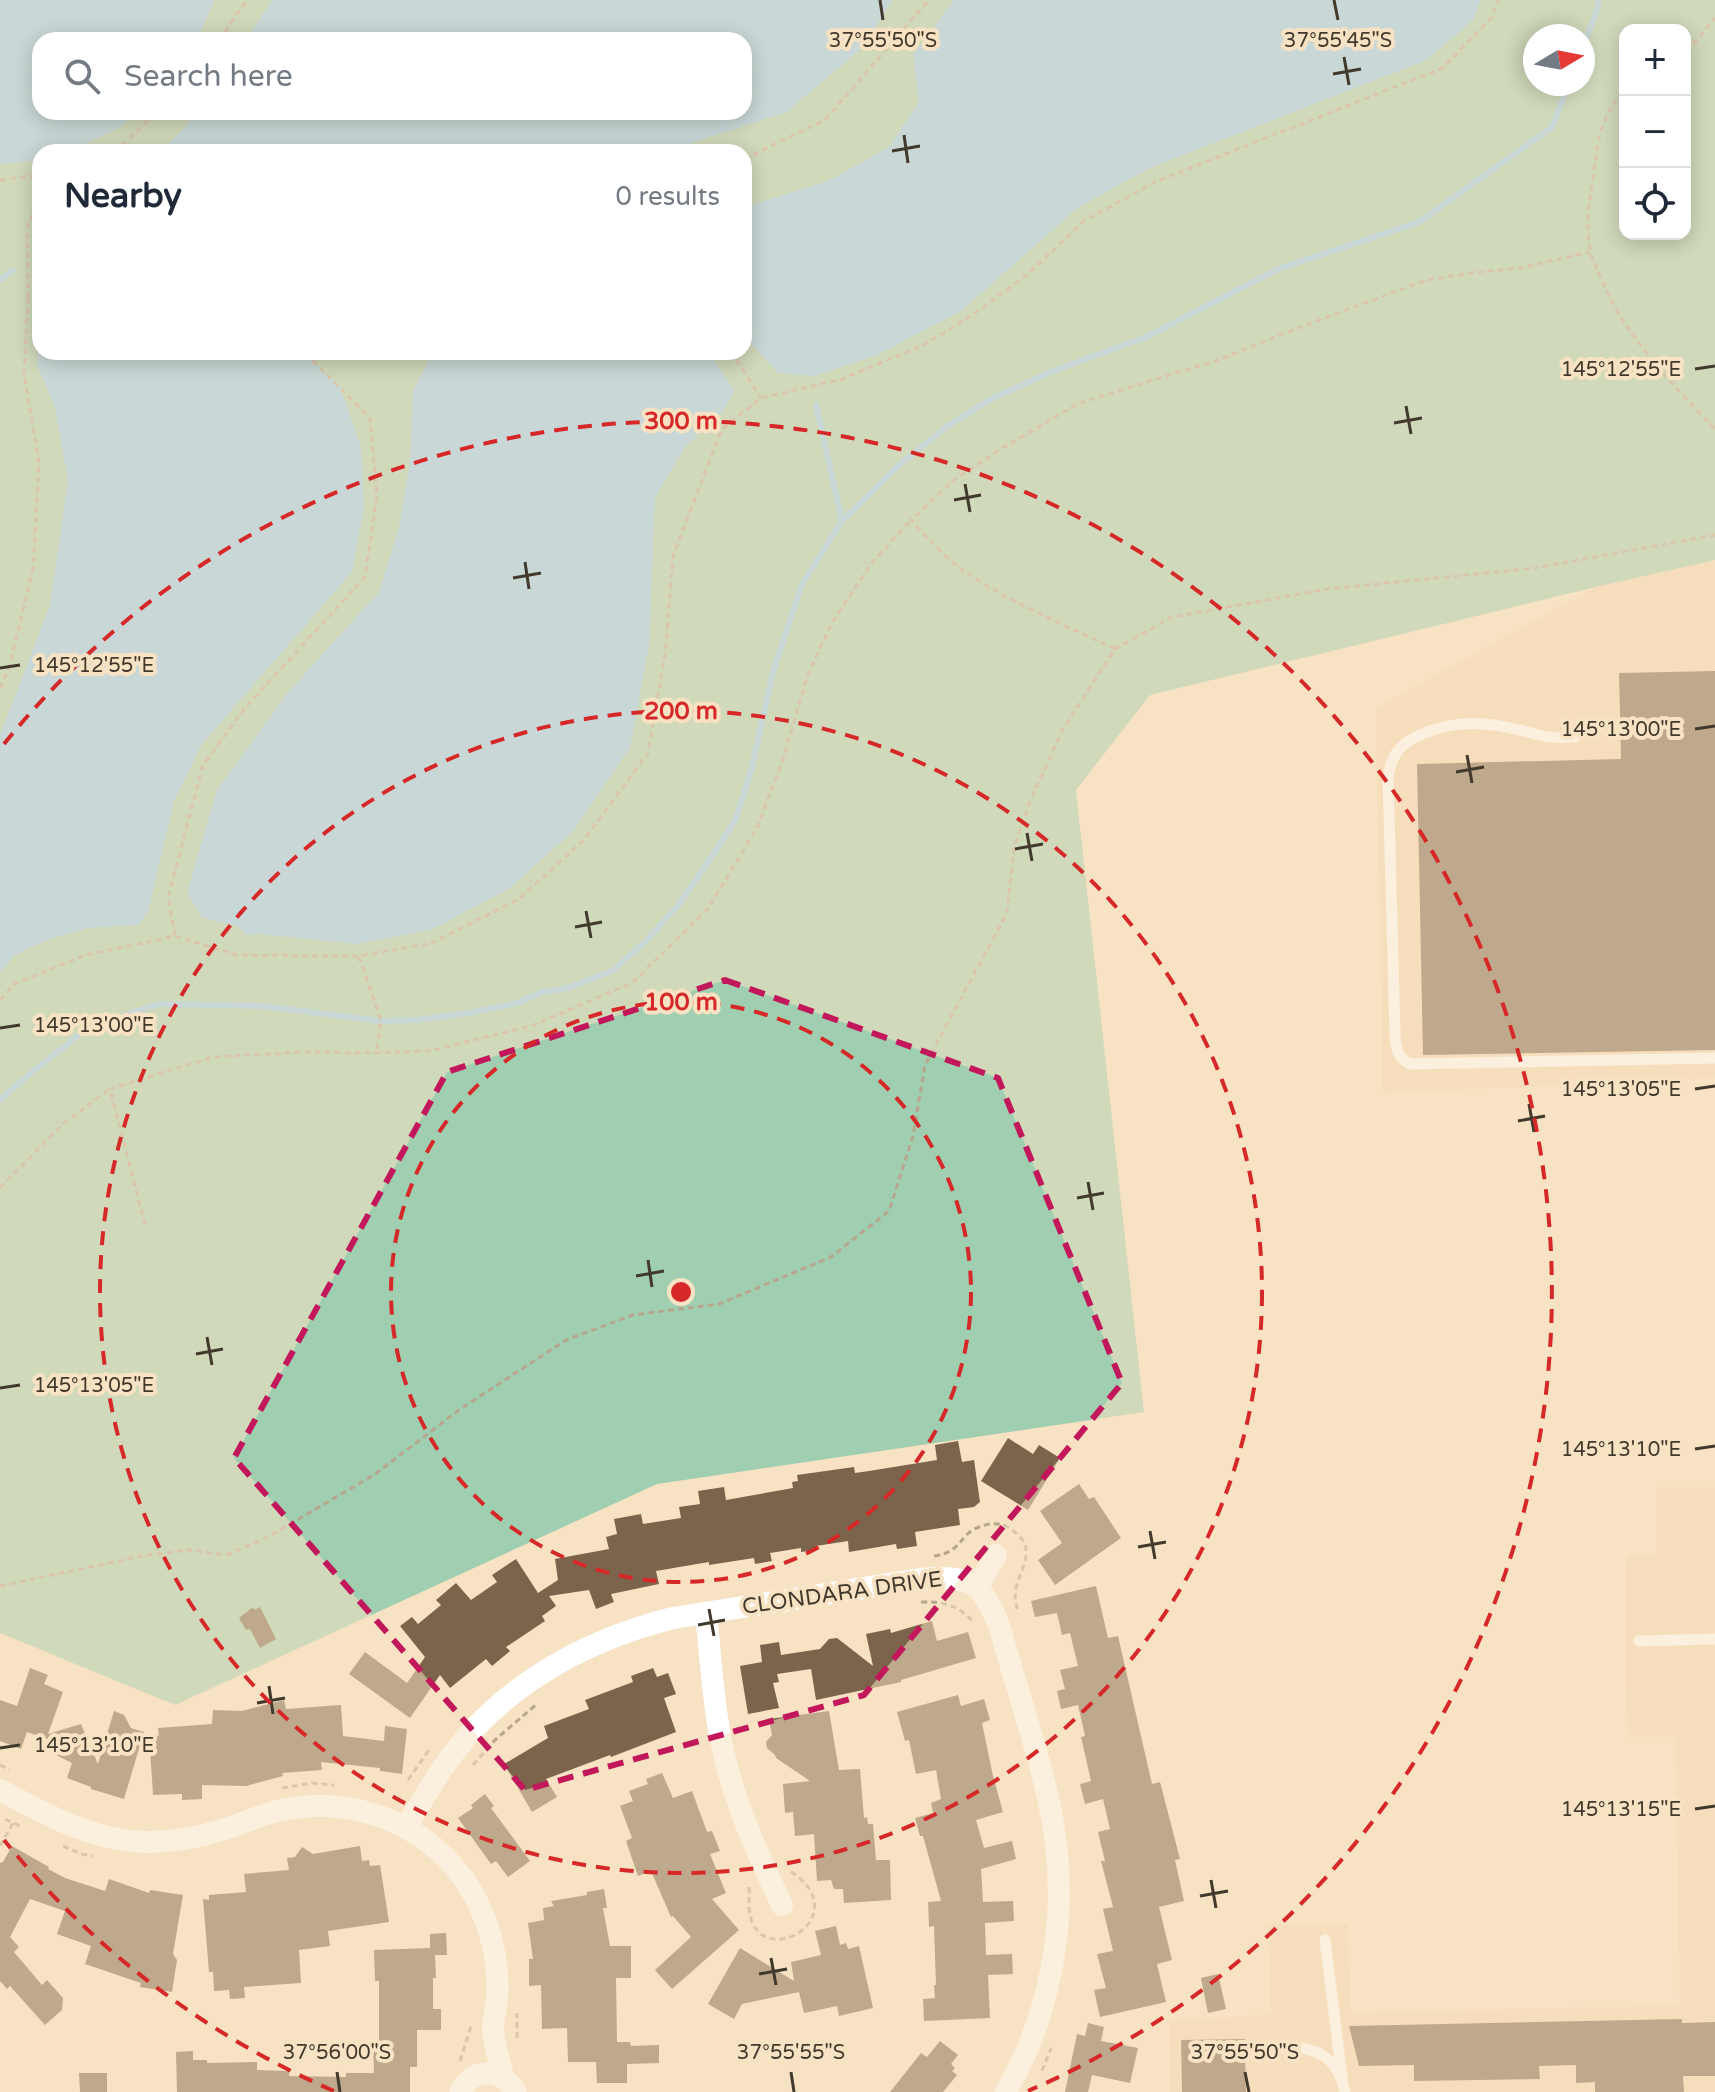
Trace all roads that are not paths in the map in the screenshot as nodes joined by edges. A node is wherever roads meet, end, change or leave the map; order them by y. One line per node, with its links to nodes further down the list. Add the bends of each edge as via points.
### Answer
1 (1575, 737): 2 (lane, via 1466,722 1409,740 1391,761 1399,1055 1410,1064)
2 (1715, 1058)
3 (996, 1555): 4 (street)
4 (977, 1588): 5 (street, CLONDARA DRIVE, via 956,1578 921,1579); 17 (street, via 1000,1628 1048,1798 1057,1858 1058,1924 1048,1988 1032,2041)
5 (706, 1613): 9 (street, CLONDARA DRIVE, via 615,1635 564,1659 519,1689 458,1748); 10 (street, via 724,1754 745,1825)
6 (1715, 1639): 7 (lane)
7 (1639, 1641)
8 (4, 1795): 9 (street, via 91,1833 143,1842 205,1835 279,1810 320,1805 368,1812)
9 (406, 1827): 12 (street, via 455,1868 485,1919 498,1978)
10 (782, 1905)
11 (1325, 1940): 14 (lane)
12 (493, 2031): 15 (street); 16 (street)
13 (1245, 2050): 14 (lane, via 1316,2051)
14 (1342, 2078): 18 (lane)
15 (462, 2080): 16 (street, via 487,2073)
16 (510, 2084)
17 (1006, 2092)
18 (1345, 2092)

